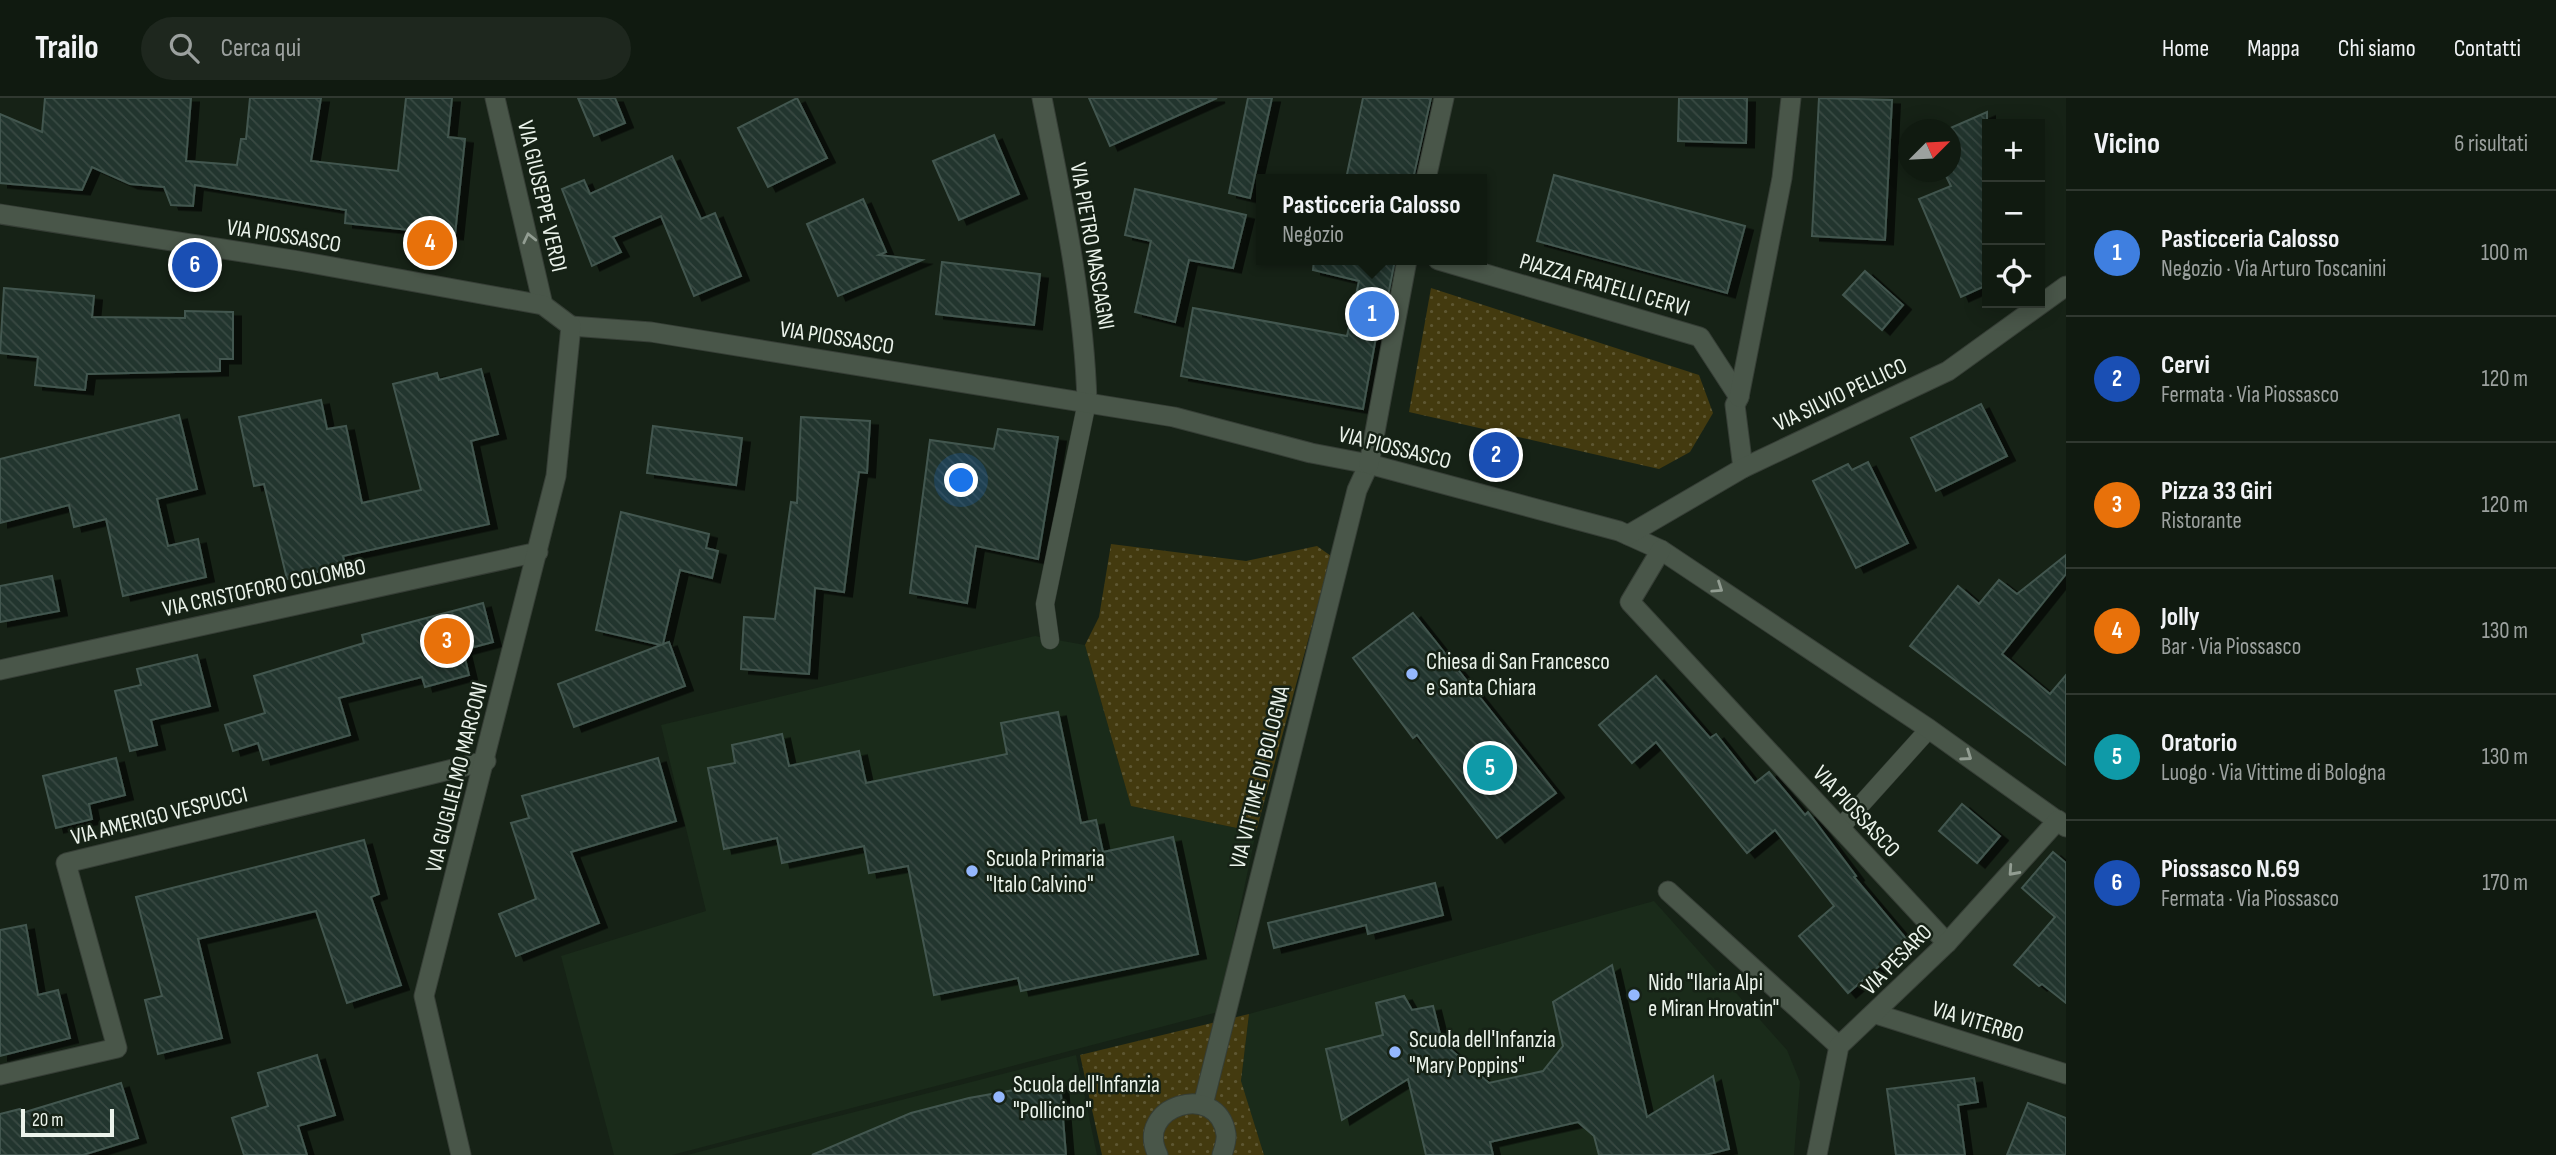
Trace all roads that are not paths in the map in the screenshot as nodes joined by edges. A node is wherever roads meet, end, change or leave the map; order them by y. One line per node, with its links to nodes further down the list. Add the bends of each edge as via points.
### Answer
1 (495, 98): 10 (street, VIA GIUSEPPE VERDI, one-way to 1)
2 (1042, 98): 13 (street, VIA PIETRO MASCAGNI, via 1074,261 1085,342)
3 (1444, 98): 5 (street)
4 (1791, 98): 12 (street, via 1782,178)
5 (1427, 174)
6 (0, 214): 10 (street, VIA PIOSSASCO)
7 (1406, 265): 14 (street, VIA VITTIME DI BOLOGNA)
8 (1455, 265): 12 (street, PIAZZA FRATELLI CERVI, via 1700,337)
9 (2066, 286): 15 (street, VIA SILVIO PELLICO, via 1948,370)
10 (543, 304): 11 (street, VIA PIOSSASCO)
11 (571, 326): 13 (street, VIA PIOSSASCO, via 651,332); 18 (street, VIA GUGLIELMO MARCONI, via 556,476)
12 (1739, 397): 15 (street, via 1735,405)
13 (1087, 402): 14 (street, VIA PIOSSASCO, via 1174,417); 19 (lane, via 1045,604)
14 (1369, 464): 16 (street, VIA PIOSSASCO); 31 (street, VIA VITTIME DI BOLOGNA, via 1357,490)
15 (1743, 468): 16 (street, VIA SILVIO PELLICO)
16 (1628, 535): 17 (street, VIA PIOSSASCO)
17 (1661, 550): 21 (street, VIA PIOSSASCO, one-way to 21); 24 (street, VIA PIOSSASCO, via 1630,602)
18 (538, 552): 20 (street, VIA CRISTOFORO COLOMBO); 22 (street, VIA GUGLIELMO MARCONI)
19 (1050, 640)
20 (0, 670)
21 (1929, 729): 23 (street, VIA PIOSSASCO, one-way to 23); 24 (lane)
22 (486, 761): 30 (street, VIA AMERIGO VESPUCCI, via 66,863 117,1048); 32 (street, VIA GUGLIELMO MARCONI, via 424,996)
23 (2062, 823): 26 (street, VIA PESARO, one-way to 26)
24 (1840, 828): 26 (street, VIA PIOSSASCO)
25 (1668, 891): 28 (street)
26 (1947, 943): 27 (street, VIA PESARO)
27 (1875, 1014): 28 (street, VIA PESARO); 29 (street, VIA VITERBO)
28 (1839, 1046): 35 (street)
29 (2066, 1074)
30 (0, 1075)
31 (1203, 1105): 33 (street, via 1182,1103 1163,1114 1155,1127); 34 (street, via 1216,1114 1227,1134)
32 (461, 1155)
33 (1158, 1155)
34 (1222, 1155)
35 (1817, 1155)

